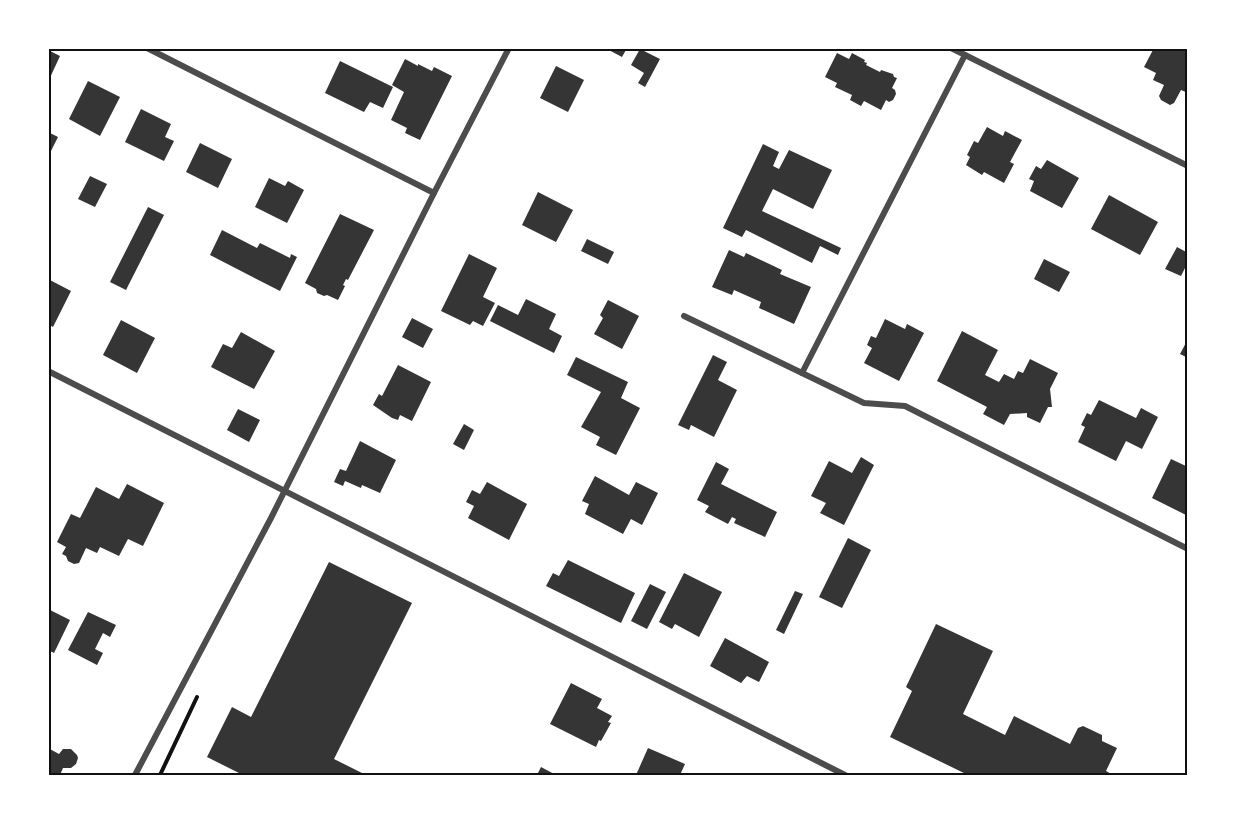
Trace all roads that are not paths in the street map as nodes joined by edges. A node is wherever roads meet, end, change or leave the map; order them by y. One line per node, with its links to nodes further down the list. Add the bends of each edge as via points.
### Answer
1 (147, 48): 6 (street)
2 (510, 48): 6 (street)
3 (951, 48): 4 (street)
4 (965, 55): 5 (street); 9 (street)
5 (1188, 166)
6 (434, 193): 10 (street)
7 (684, 316): 9 (street)
8 (48, 371): 10 (street)
9 (802, 373): 11 (street, via 864,404 905,406)
10 (283, 491): 12 (street); 13 (street)
11 (1188, 549)
12 (135, 775)
13 (845, 775)

